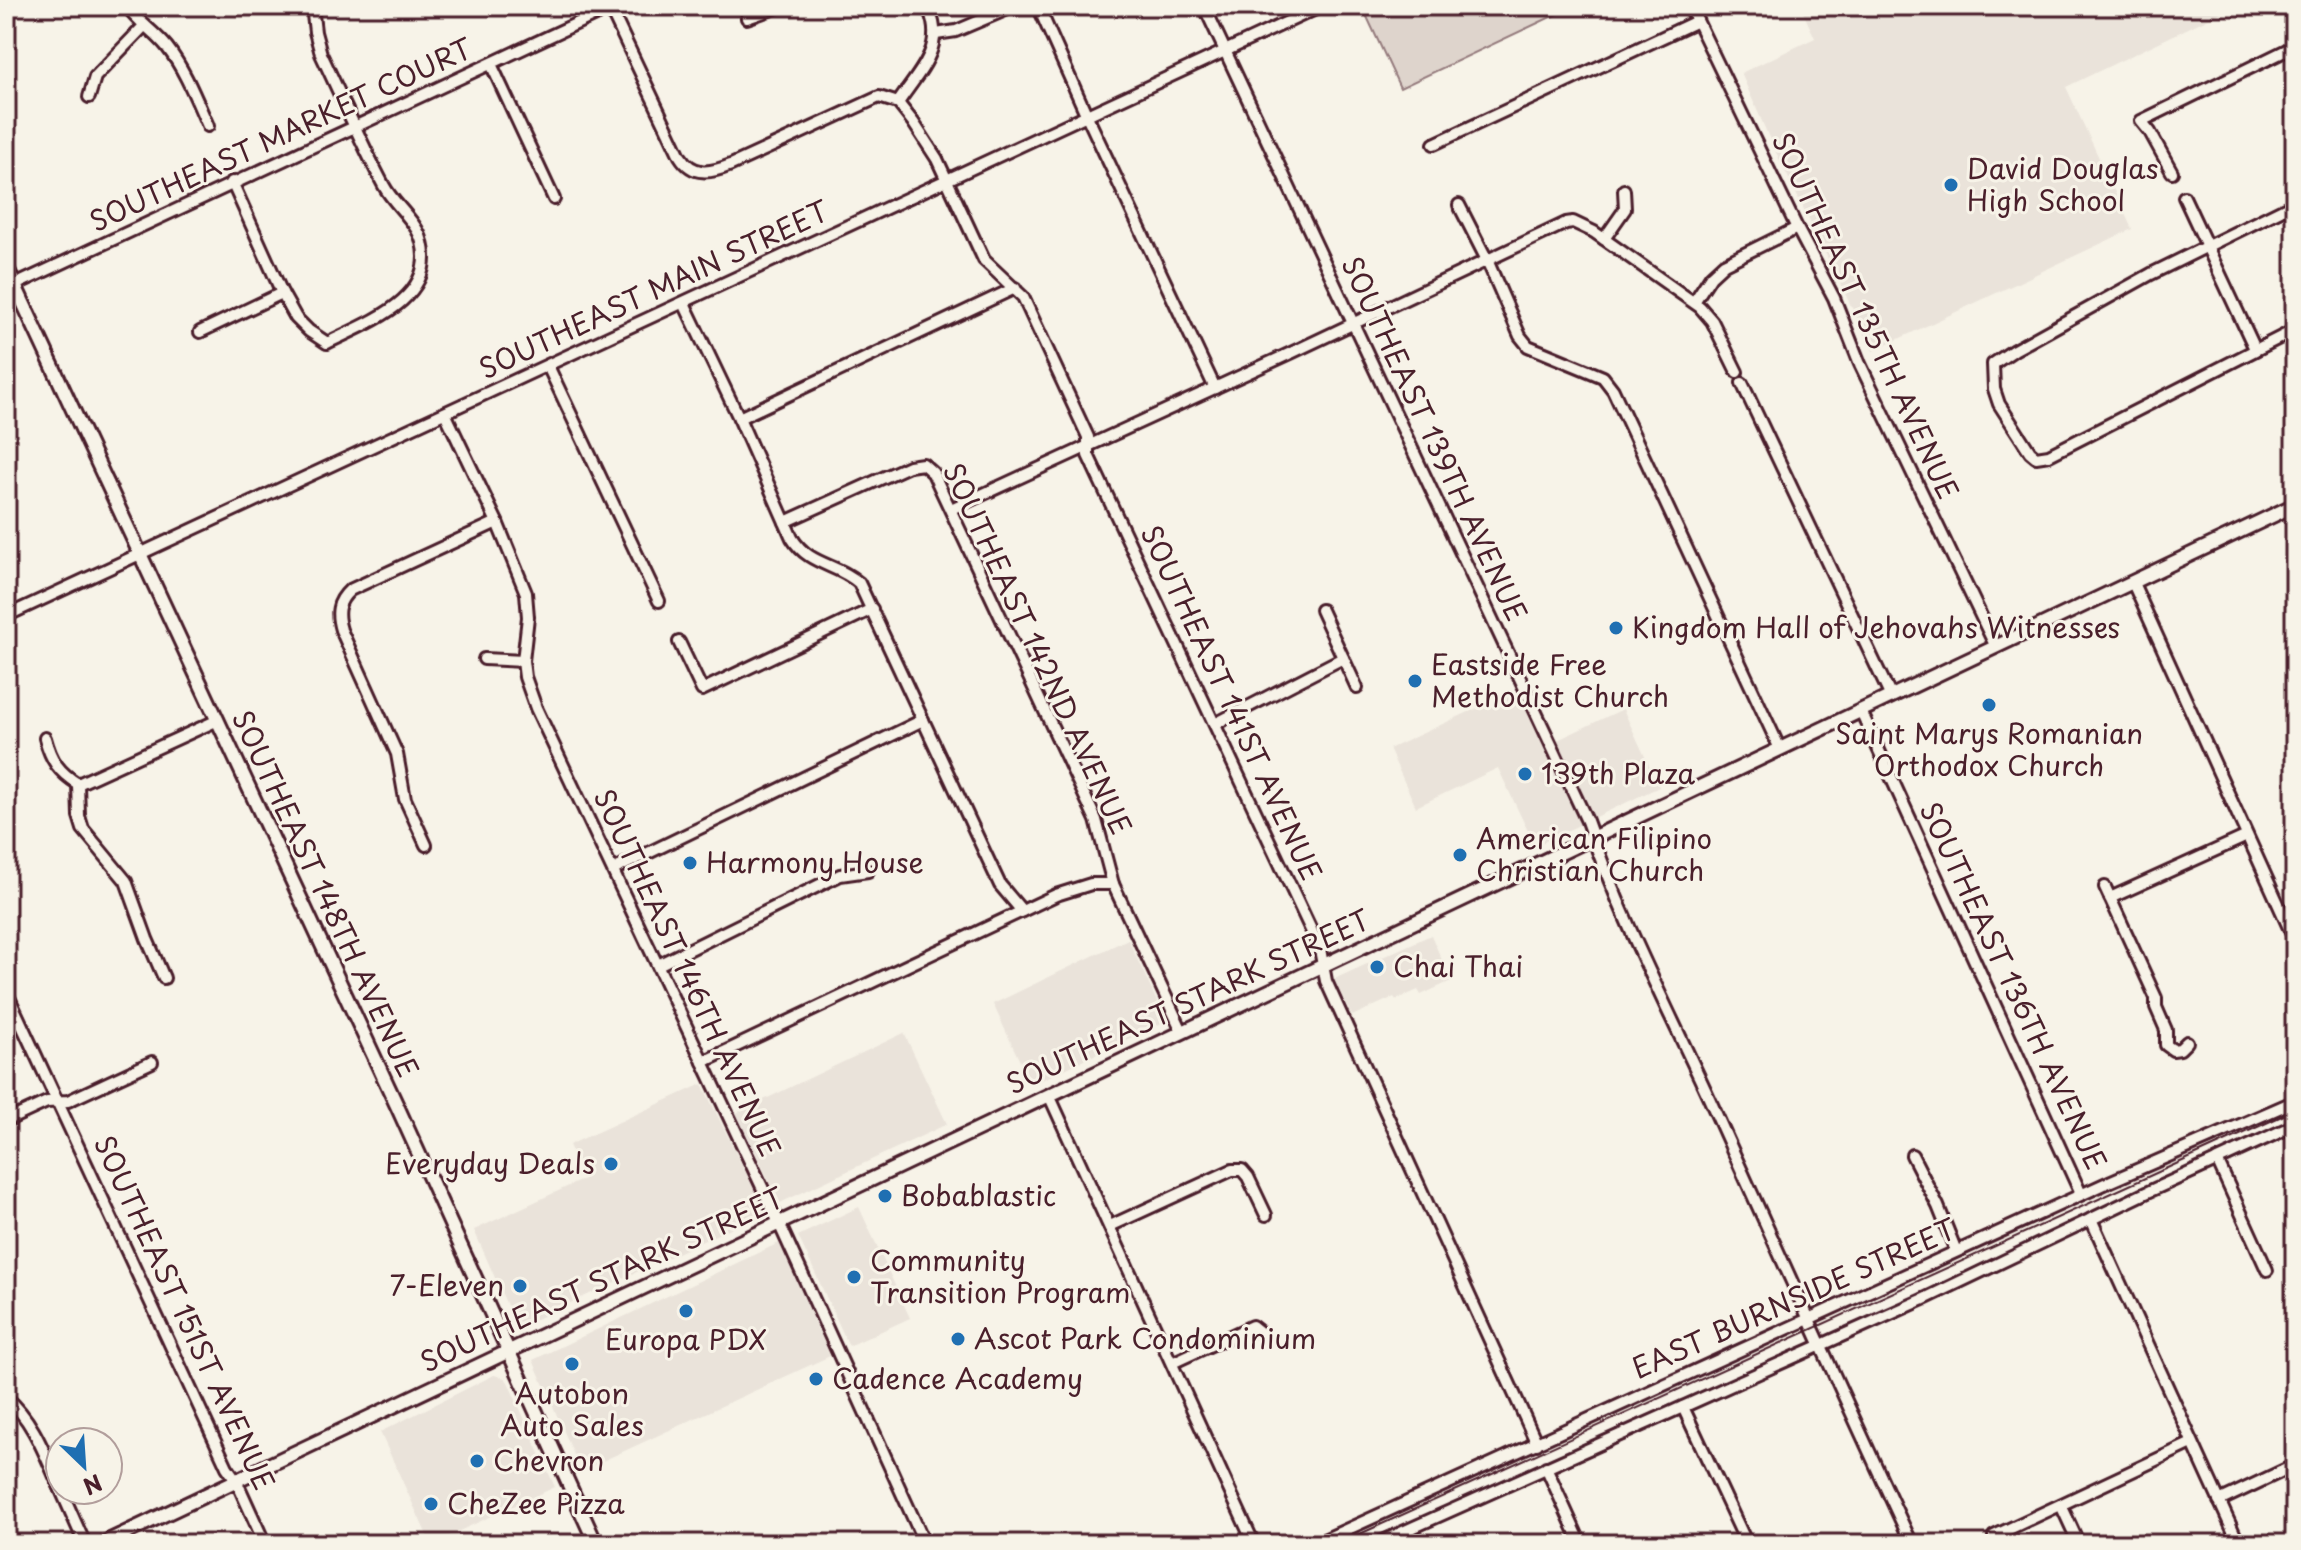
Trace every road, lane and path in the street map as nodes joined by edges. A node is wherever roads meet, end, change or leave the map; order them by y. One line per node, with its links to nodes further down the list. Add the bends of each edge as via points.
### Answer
1 (127, 6): 13 (street)
2 (312, 6): 22 (street, via 321,54)
3 (781, 6): 11 (street)
4 (927, 6): 14 (street)
5 (1015, 6): 14 (street, via 964,29)
6 (1038, 6): 20 (street)
7 (1204, 6): 16 (street, SOUTHEAST 139TH AVENUE)
8 (1322, 6): 16 (street, SOUTHEAST MAIN STREET)
9 (1690, 6): 12 (street, SOUTHEAST 135TH AVENUE)
10 (609, 7): 17 (street, SOUTHEAST MARKET COURT); 19 (street, via 683,162 700,172 715,171 869,100 879,97)
11 (747, 18)
12 (1697, 21): 23 (street); 32 (street, SOUTHEAST 135TH AVENUE)
13 (144, 26): 18 (street, via 95,77); 21 (street, via 176,59)
14 (936, 34): 19 (street, via 930,54)
15 (2295, 46): 24 (street, via 2141,121)
16 (1226, 52): 20 (street, SOUTHEAST MAIN STREET); 42 (street, SOUTHEAST 139TH AVENUE)
17 (491, 64): 22 (street, SOUTHEAST MARKET COURT); 29 (street)
18 (89, 97)
19 (898, 103): 25 (street, SOUTHEAST 141ST AVENUE, via 925,139)
20 (1087, 116): 25 (street, SOUTHEAST MAIN STREET); 47 (street)
21 (208, 126)
22 (355, 126): 26 (street, SOUTHEAST MARKET COURT); 39 (street, via 386,189 422,240 424,264 418,284 394,308 327,343 296,318)
23 (1434, 144)
24 (2172, 172)
25 (946, 181): 38 (street, SOUTHEAST 141ST AVENUE, via 984,260); 41 (street, SOUTHEAST MAIN STREET)
26 (232, 182): 37 (street, SOUTHEAST MARKET COURT); 39 (street)
27 (1624, 190): 33 (street, via 1625,209)
28 (2184, 197): 34 (street)
29 (554, 199)
30 (2295, 203): 34 (street)
31 (1459, 205): 35 (street)
32 (1797, 228): 40 (street, via 1724,264); 62 (street, SOUTHEAST 135TH AVENUE)
33 (1604, 239): 35 (street, via 1582,225 1566,223); 40 (street)
34 (2207, 245): 45 (street); 45 (street, via 1993,364 1999,404 2030,452 2036,457 2049,455)
35 (1487, 260): 42 (street); 73 (street, via 1528,346 1603,377 1613,390)
36 (6, 266): 37 (main road, SOUTHEAST 148TH AVENUE)
37 (15, 285): 55 (main road, SOUTHEAST 148TH AVENUE)
38 (1015, 288): 49 (street); 50 (street, SOUTHEAST 141ST AVENUE)
39 (282, 293): 44 (street)
40 (1694, 302): 67 (street, via 1712,321)
41 (684, 303): 46 (street, SOUTHEAST MAIN STREET); 49 (street)
42 (1354, 323): 47 (street); 76 (street, SOUTHEAST 139TH AVENUE)
43 (2295, 330): 45 (street)
44 (200, 332)
45 (2255, 349)
46 (548, 366): 48 (street, SOUTHEAST MAIN STREET); 57 (street)
47 (1215, 388): 50 (street)
48 (445, 413): 53 (street, SOUTHEAST 146TH AVENUE); 55 (street, SOUTHEAST MAIN STREET)
49 (739, 418): 54 (street)
50 (1088, 446): 52 (street); 71 (street, SOUTHEAST 141ST AVENUE)
51 (2295, 505): 56 (main road, SOUTHEAST STARK STREET)
52 (951, 509): 54 (street, SOUTHEAST 142ND AVENUE, via 923,464); 80 (street, SOUTHEAST 142ND AVENUE, via 1096,820)
53 (497, 522): 65 (street, SOUTHEAST 146TH AVENUE, via 526,593); 77 (street, via 350,590 338,609 341,630 397,754 405,799)
54 (785, 522): 58 (street, via 799,549 859,583)
55 (140, 554): 60 (street, SOUTHEAST MAIN STREET); 69 (main road, SOUTHEAST 148TH AVENUE)
56 (2133, 583): 62 (main road, SOUTHEAST STARK STREET); 75 (street)
57 (659, 601)
58 (872, 609): 61 (street, via 702,690); 70 (street)
59 (1321, 610): 63 (street)
60 (6, 616)
61 (679, 642)
62 (1996, 647): 67 (main road, SOUTHEAST STARK STREET)
63 (1343, 658): 66 (street); 71 (street)
64 (484, 659): 65 (street)
65 (523, 661): 78 (street, SOUTHEAST 146TH AVENUE, via 536,708)
66 (1357, 688)
67 (1891, 697): 68 (main road, SOUTHEAST STARK STREET)
68 (1861, 711): 73 (main road, SOUTHEAST STARK STREET); 98 (street, SOUTHEAST 136TH AVENUE)
69 (218, 720): 74 (street); 108 (main road, SOUTHEAST 148TH AVENUE)
70 (923, 720): 78 (street); 81 (street, via 1000,885)
71 (1215, 724): 84 (street, SOUTHEAST 141ST AVENUE)
72 (45, 738): 74 (street, via 56,766)
73 (1780, 749): 76 (main road, SOUTHEAST STARK STREET)
74 (78, 784): 85 (street, via 83,829 126,881)
75 (2247, 836): 82 (street); 88 (street, via 2108,893 2156,998 2166,1045 2173,1050)
76 (1592, 838): 84 (main road, SOUTHEAST STARK STREET); 105 (street, SOUTHEAST 139TH AVENUE)
77 (426, 845)
78 (613, 870): 83 (street, SOUTHEAST 146TH AVENUE)
79 (868, 871): 83 (street, via 840,875)
80 (1113, 884): 81 (street, via 1073,888); 87 (street, SOUTHEAST 142ND AVENUE)
81 (1022, 911): 90 (street)
82 (2295, 941)
83 (658, 965): 90 (street, SOUTHEAST 146TH AVENUE)
84 (1323, 965): 87 (main road, SOUTHEAST STARK STREET); 113 (street, SOUTHEAST 141ST AVENUE)
85 (164, 978)
86 (6, 993): 93 (street, SOUTHEAST 151ST AVENUE)
87 (1182, 1031): 91 (main road, SOUTHEAST STARK STREET)
88 (2187, 1042)
89 (152, 1062): 93 (street)
90 (703, 1062): 101 (street, SOUTHEAST 146TH AVENUE)
91 (1049, 1095): 101 (main road, SOUTHEAST STARK STREET); 102 (street)
92 (2295, 1101): 98 (street, EAST BURNSIDE STREET)
93 (58, 1102): 94 (street); 117 (street, SOUTHEAST 151ST AVENUE)
94 (6, 1121)
95 (2295, 1125): 97 (street, EAST BURNSIDE STREET)
96 (1912, 1155): 103 (street)
97 (2217, 1160): 100 (street, EAST BURNSIDE STREET); 104 (street)
98 (2081, 1194): 103 (street, EAST BURNSIDE STREET)
99 (1266, 1215): 102 (street, via 1248,1177 1242,1170 1232,1170)
100 (2091, 1219): 107 (street, EAST BURNSIDE STREET); 112 (street)
101 (779, 1223): 108 (main road, SOUTHEAST STARK STREET); 126 (street, SOUTHEAST 146TH AVENUE)
102 (1110, 1226): 109 (street)
103 (1956, 1251): 105 (street, EAST BURNSIDE STREET)
104 (2267, 1270)
105 (1808, 1319): 107 (street, SOUTHEAST 139TH AVENUE); 113 (street, EAST BURNSIDE STREET)
106 (1262, 1334): 109 (street, via 1252,1326)
107 (1820, 1346): 111 (street, EAST BURNSIDE STREET); 132 (street, SOUTHEAST 139TH AVENUE)
108 (508, 1351): 117 (main road, SOUTHEAST STARK STREET); 125 (main road, SOUTHEAST 148TH AVENUE)
109 (1172, 1363): 127 (street)
110 (6, 1397): 114 (street, via 31,1424)
111 (1683, 1407): 116 (street, EAST BURNSIDE STREET); 131 (street)
112 (2192, 1443): 118 (street); 119 (street)
113 (1537, 1444): 128 (street, EAST BURNSIDE STREET)
114 (44, 1453)
115 (2295, 1465): 118 (street)
116 (1546, 1467): 129 (street, EAST BURNSIDE STREET); 130 (street)
117 (236, 1480): 123 (main road, SOUTHEAST STARK STREET); 124 (street, SOUTHEAST 151ST AVENUE)
118 (2219, 1501): 134 (street)
119 (2061, 1505): 121 (street); 133 (street)
120 (68, 1506): 122 (street)
121 (1994, 1536)
122 (85, 1544)
123 (102, 1544)
124 (265, 1544)
125 (596, 1544)
126 (925, 1544)
127 (1254, 1544)
128 (1315, 1544)
129 (1376, 1544)
130 (1581, 1544)
131 (1747, 1544)
132 (1912, 1544)
133 (2079, 1544)
134 (2239, 1544)

